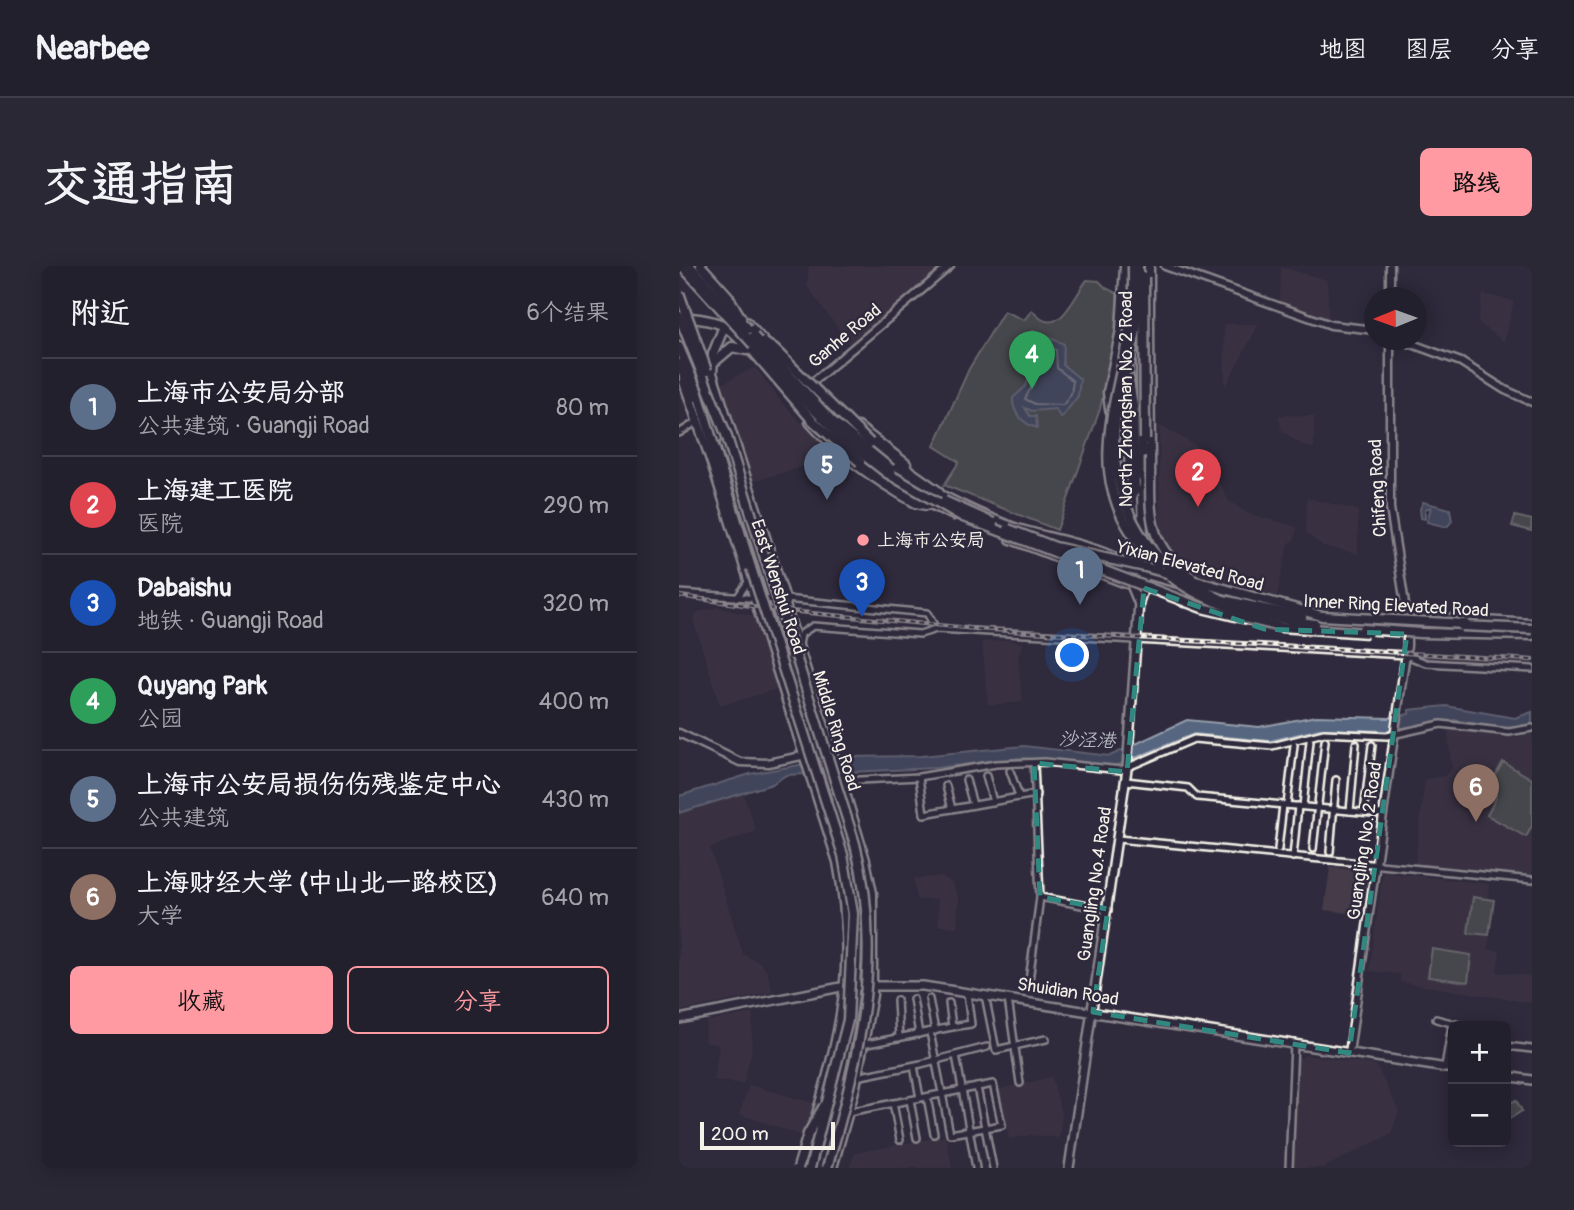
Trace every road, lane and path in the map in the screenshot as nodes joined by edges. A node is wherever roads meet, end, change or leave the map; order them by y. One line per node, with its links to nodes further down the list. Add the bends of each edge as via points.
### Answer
1 (681, 266): 13 (main road, Yixian Elevated Road, bridge)
2 (692, 266): 13 (main road); 18 (main road, Yixian Elevated Road, bridge)
3 (701, 266): 18 (main road, bridge)
4 (950, 266): 25 (street, Ganhe Road)
5 (1129, 266): 36 (main road, North Zhongshan No. 2 Road, via 1124,348 1133,417); 36 (main road, via 1109,400 1129,456); 54 (main road, Inner Ring Elevated Road, bridge, via 1132,313 1111,412 1108,457 1114,492 1140,546 1168,574 1214,603 1272,618)
6 (1141, 266): 12 (main road, North Zhongshan No. 2 Road); 33 (main road, bridge); 50 (main road, Inner Ring Elevated Road, bridge, via 1138,316 1114,433 1119,490 1144,540 1169,568 1205,593)
7 (1149, 266): 16 (main road, North Zhongshan No. 2 Road)
8 (1165, 266): 17 (street, via 1331,325)
9 (1390, 266): 10 (street)
10 (1390, 287)
11 (679, 293): 30 (main road, bridge)
12 (1141, 302): 16 (main road); 33 (main road, North Zhongshan No. 2 Road)
13 (727, 310): 15 (main road, East Wenshui Road); 25 (main road); 34 (main road, bridge, via 792,399 860,462); 54 (main road, Yixian Elevated Road, bridge, via 798,394 847,442 887,473 963,517 1159,592 1247,620 1281,627)
14 (679, 315): 15 (main road); 30 (main road, Middle Ring Road, bridge)
15 (725, 324): 22 (main road); 23 (main road, East Wenshui Road)
16 (1149, 328): 50 (main road, North Zhongshan No. 2 Road, bridge, via 1153,531 1163,552 1203,585)
17 (1364, 329)
18 (751, 332): 31 (main road, bridge, via 870,443); 52 (main road, Yixian Elevated Road, bridge, via 831,420 888,467 941,500 996,525 1055,547 1322,616)
19 (679, 347): 28 (main road, Middle Ring Road); 47 (main road, East Wenshui Road)
20 (1390, 350): 51 (street, Chifeng Road, via 1390,508)
21 (1427, 350): 27 (street, via 1461,362)
22 (753, 353): 23 (main road, via 732,347); 26 (main road)
23 (712, 366): 32 (main road, East Wenshui Road); 35 (main road, East Wenshui Road, via 710,398)
24 (679, 367): 28 (main road)
25 (808, 386): 26 (street, Ganhe Road); 31 (main road)
26 (794, 400): 34 (main road, via 841,442)
27 (1532, 402)
28 (702, 423): 29 (street); 41 (main road, East Wenshui Road); 150 (main road, Middle Ring Road, bridge, via 848,873 853,928 851,996)
29 (679, 433)
30 (726, 434): 164 (main road, Middle Ring Road, bridge, via 855,844 865,889 867,999 856,1061)
31 (938, 491): 40 (main road, via 1015,528 1112,555)
32 (750, 493): 35 (main road); 45 (main road, East Wenshui Road)
33 (1143, 496): 37 (main road, North Zhongshan No. 2 Road)
34 (930, 505): 38 (main road)
35 (745, 513): 47 (main road, East Wenshui Road)
36 (1133, 514): 40 (main road, North Zhongshan No. 2 Road)
37 (1144, 533): 39 (main road, North Zhongshan No. 2 Road); 50 (main road, via 1182,576)
38 (1047, 554): 40 (main road); 40 (main road)
39 (1144, 573): 40 (main road); 42 (main road, North Zhongshan No. 2 Road); 50 (main road)
40 (1131, 579): 42 (main road); 48 (main road)
41 (748, 582): 44 (street); 46 (main road, East Wenshui Road)
42 (1143, 588): 48 (main road, Guangling No.4 Road); 49 (main road)
43 (679, 593): 44 (street)
44 (737, 598): 46 (street)
45 (783, 599): 47 (street); 53 (street, via 927,613); 59 (main road, East Wenshui Road)
46 (754, 600): 47 (street); 64 (main road, East Wenshui Road)
47 (768, 600): 62 (main road, East Wenshui Road)
48 (1139, 602): 58 (main road, Guangling No.4 Road)
49 (1180, 602): 55 (main road, bridge, via 1264,629); 56 (main road, via 1197,600 1292,628)
50 (1246, 605): 51 (main road); 52 (main road, Inner Ring Elevated Road, bridge, via 1364,623)
51 (1407, 617): 52 (main road); 56 (street, Chifeng Road)
52 (1532, 627)
53 (936, 629): 58 (street); 59 (street, via 920,634 813,626 801,634)
54 (1388, 632): 55 (main road, Inner Ring Elevated Road, bridge)
55 (1422, 633): 57 (main road, Inner Ring Elevated Road)
56 (1408, 634): 57 (main road); 60 (street, Guangling No. 2 Road)
57 (1532, 637)
58 (1135, 642): 60 (street); 77 (main road, Guangling No.4 Road)
59 (799, 645): 63 (main road, East Wenshui Road)
60 (1406, 655): 61 (street, via 1426,663); 67 (street, Guangling No. 2 Road)
61 (1532, 669)
62 (804, 707): 63 (main road); 64 (main road); 74 (main road, East Wenshui Road)
63 (822, 718): 73 (main road, East Wenshui Road)
64 (795, 727): 75 (main road, East Wenshui Road)
65 (1532, 729): 67 (street, via 1509,732 1447,724)
66 (679, 733): 75 (street, via 740,762)
67 (1394, 733): 77 (street, via 1324,733 1272,746 1194,739); 99 (street, Guangling No. 2 Road)
68 (1310, 741): 93 (street)
69 (1325, 741): 94 (street)
70 (1356, 744): 97 (street)
71 (1372, 745): 98 (street)
72 (1294, 746): 92 (street)
73 (833, 752): 74 (street); 79 (main road, East Wenshui Road)
74 (819, 757): 75 (street); 86 (main road, East Wenshui Road, bridge)
75 (805, 759): 84 (main road, East Wenshui Road)
76 (1034, 763): 77 (street); 81 (street, via 996,764); 88 (street)
77 (1128, 766): 85 (main road, Guangling No.4 Road)
78 (1010, 771): 89 (street)
79 (840, 776): 81 (street); 86 (street); 109 (main road, East Wenshui Road)
80 (986, 776): 90 (street)
81 (919, 777): 95 (street, via 924,814)
82 (966, 780): 91 (street)
83 (1336, 780): 96 (street)
84 (812, 781): 86 (street); 107 (main road, East Wenshui Road)
85 (1126, 781): 92 (street, via 1188,788 1198,797); 100 (main road, Guangling No.4 Road)
86 (828, 784): 106 (main road, East Wenshui Road); 110 (main road, East Wenshui Road)
87 (946, 786): 95 (street)
88 (1036, 794): 89 (street); 111 (street)
89 (1019, 796): 90 (street)
90 (993, 802): 91 (street)
91 (973, 805): 95 (street)
92 (1285, 805): 93 (street); 101 (street)
93 (1301, 806): 94 (street); 104 (street)
94 (1318, 808): 96 (street); 102 (street)
95 (952, 809)
96 (1334, 809): 97 (street); 103 (street)
97 (1350, 811): 98 (street)
98 (1364, 812): 99 (street)
99 (1383, 814): 105 (street, Guangling No. 2 Road)
100 (1118, 839): 104 (street); 112 (main road, Guangling No.4 Road)
101 (1278, 849)
102 (1313, 849)
103 (1329, 852)
104 (1293, 857): 105 (street)
105 (1375, 865): 108 (street); 138 (street, Guangling No. 2 Road)
106 (857, 868): 109 (main road); 114 (main road, East Wenshui Road, via 865,922)
107 (840, 872): 110 (main road); 114 (main road, East Wenshui Road)
108 (1532, 880)
109 (869, 881): 114 (main road, East Wenshui Road, via 874,945)
110 (853, 887): 114 (main road, East Wenshui Road)
111 (1040, 897): 112 (street); 113 (street)
112 (1108, 909): 122 (main road, Guangling No.4 Road)
113 (1029, 981)
114 (860, 985): 115 (main road, Shuidian Road, via 923,986); 123 (main road, Shuidian Road); 132 (main road, East Wenshui Road); 137 (main road, East Wenshui Road); 142 (main road, East Wenshui Road); 164 (main road, East Wenshui Road, via 851,1064)
115 (967, 993): 116 (main road, Shuidian Road); 126 (street, via 971,1024)
116 (985, 996): 119 (main road, Shuidian Road); 133 (street, via 996,1050)
117 (913, 999): 128 (street)
118 (929, 999): 127 (street)
119 (1009, 999): 122 (main road, Shuidian Road); 133 (street)
120 (897, 1000): 129 (street)
121 (949, 1003): 126 (street)
122 (1093, 1012): 131 (main road, Shuidian Road); 167 (main road, Guangling No.4 Road)
123 (679, 1019)
124 (1436, 1019): 125 (street)
125 (1448, 1021)
126 (953, 1027): 127 (street)
127 (933, 1031): 128 (street); 140 (street)
128 (919, 1034): 129 (street)
129 (899, 1038): 132 (street)
130 (1046, 1039): 133 (street)
131 (1294, 1043): 138 (main road, Shuidian Road); 168 (street)
132 (862, 1045): 144 (main road, East Wenshui Road)
133 (1013, 1046): 147 (street)
134 (987, 1047): 139 (street)
135 (1511, 1047): 136 (street)
136 (1532, 1049)
137 (846, 1051): 142 (main road); 164 (main road, East Wenshui Road)
138 (1349, 1053): 143 (main road, Shuidian Road)
139 (956, 1055): 140 (street); 149 (street)
140 (936, 1060): 141 (street); 151 (street)
141 (914, 1066): 144 (street); 152 (street)
142 (830, 1068): 155 (main road, East Wenshui Road)
143 (1448, 1068)
144 (856, 1077): 156 (main road, East Wenshui Road)
145 (1511, 1077): 146 (main road)
146 (1532, 1080)
147 (1020, 1083)
148 (977, 1087): 149 (street); 157 (street); 157 (street, via 993,1084 1002,1125)
149 (962, 1090): 151 (street); 158 (street)
150 (831, 1094): 163 (main road, bridge, via 808,1134); 164 (main road, Middle Ring Road, bridge)
151 (942, 1094): 152 (street); 158 (street, via 950,1134)
152 (923, 1098): 153 (street); 160 (street)
153 (910, 1100): 154 (street); 161 (street)
154 (893, 1103): 156 (street); 162 (street)
155 (820, 1106): 159 (main road, East Wenshui Road); 163 (street, via 806,1133)
156 (848, 1112): 164 (main road, East Wenshui Road, via 841,1139)
157 (986, 1128): 158 (street); 166 (street)
158 (969, 1131): 165 (street)
159 (812, 1132): 163 (main road, East Wenshui Road); 164 (main road)
160 (934, 1134)
161 (917, 1138)
162 (900, 1140)
163 (799, 1168)
164 (821, 1168)
165 (976, 1168)
166 (993, 1168)
167 (1069, 1168)
168 (1289, 1168)

